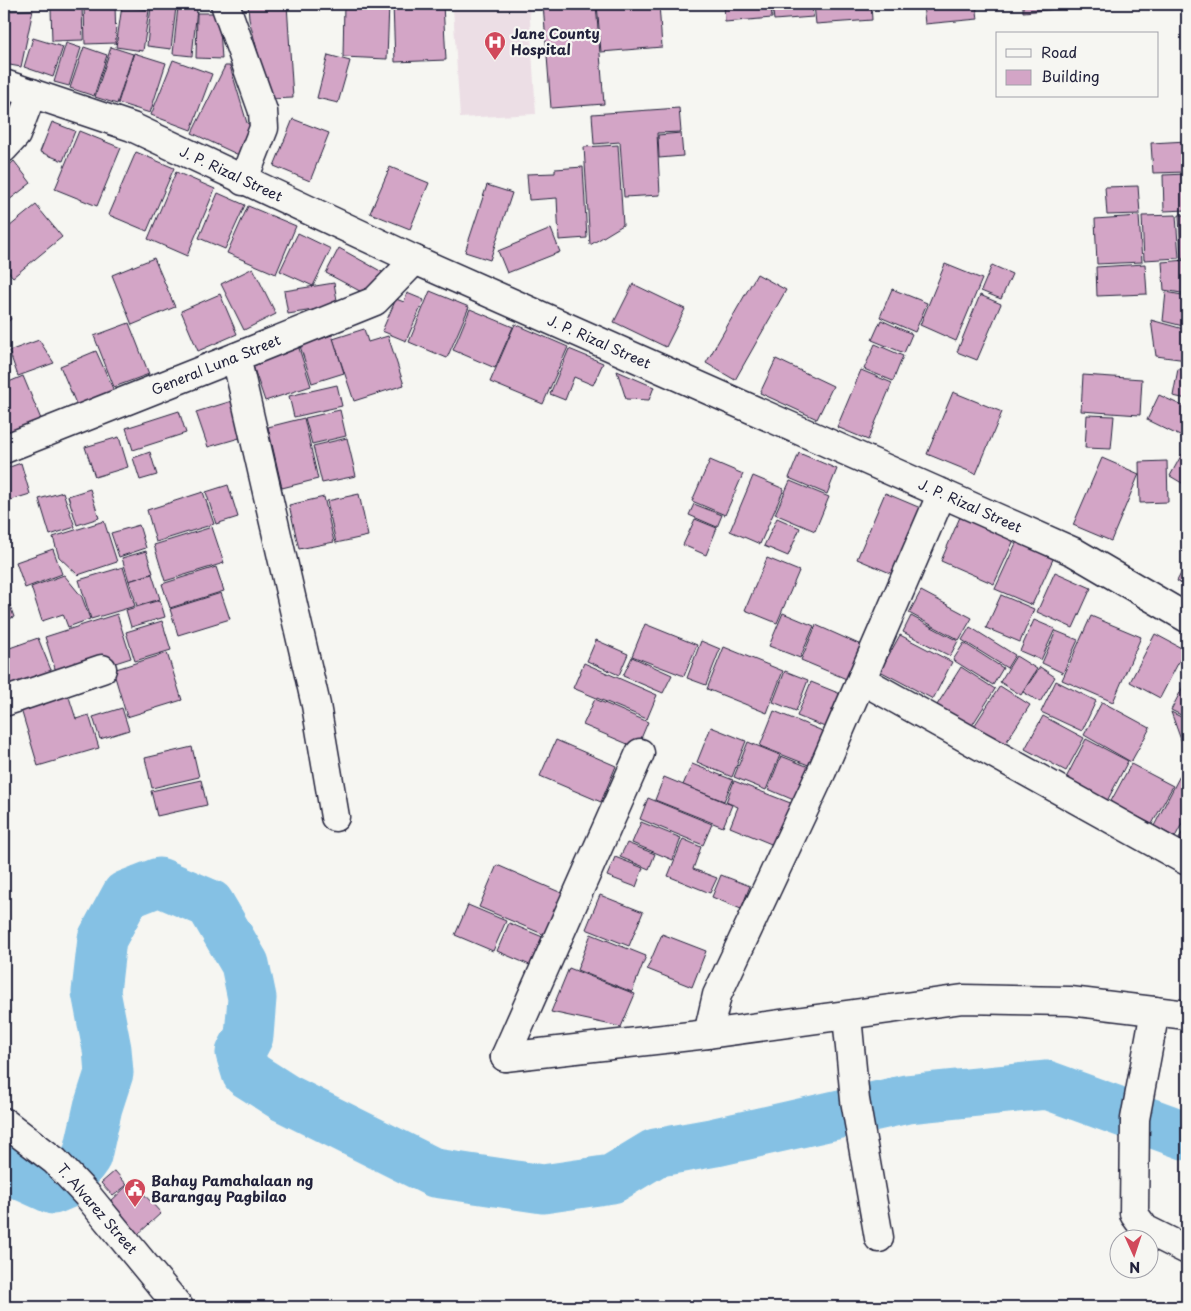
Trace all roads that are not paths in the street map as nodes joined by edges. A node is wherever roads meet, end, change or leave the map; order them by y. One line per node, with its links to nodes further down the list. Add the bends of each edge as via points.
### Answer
1 (225, 4): 5 (street, via 263,111 264,128)
2 (4, 84): 3 (street, J. P. Rizal Street)
3 (32, 93): 4 (street, via 16,135); 5 (street, J. P. Rizal Street, via 132,127)
4 (4, 148)
5 (243, 180): 6 (street, J. P. Rizal Street)
6 (415, 260): 7 (street, General Luna Street, via 375,301); 9 (street, J. P. Rizal Street)
7 (236, 357): 8 (street, General Luna Street); 15 (street, via 316,706)
8 (4, 449)
9 (942, 493): 10 (street, J. P. Rizal Street, via 1074,552); 12 (street)
10 (1187, 618)
11 (102, 669): 13 (street)
12 (862, 680): 16 (street); 20 (street, via 718,995)
13 (4, 702)
14 (640, 753): 20 (street, via 505,1057)
15 (335, 818)
16 (1187, 861)
17 (1155, 1011): 18 (street); 19 (street, via 1070,1001 963,999); 23 (street, via 1137,1111 1134,1214 1145,1229)
18 (1187, 1015)
19 (847, 1016): 20 (street); 22 (street, via 855,1100)
20 (708, 1034)
21 (4, 1122): 24 (street, T. Alvarez Street, via 55,1161)
22 (879, 1238)
23 (1187, 1250)
24 (179, 1307)

